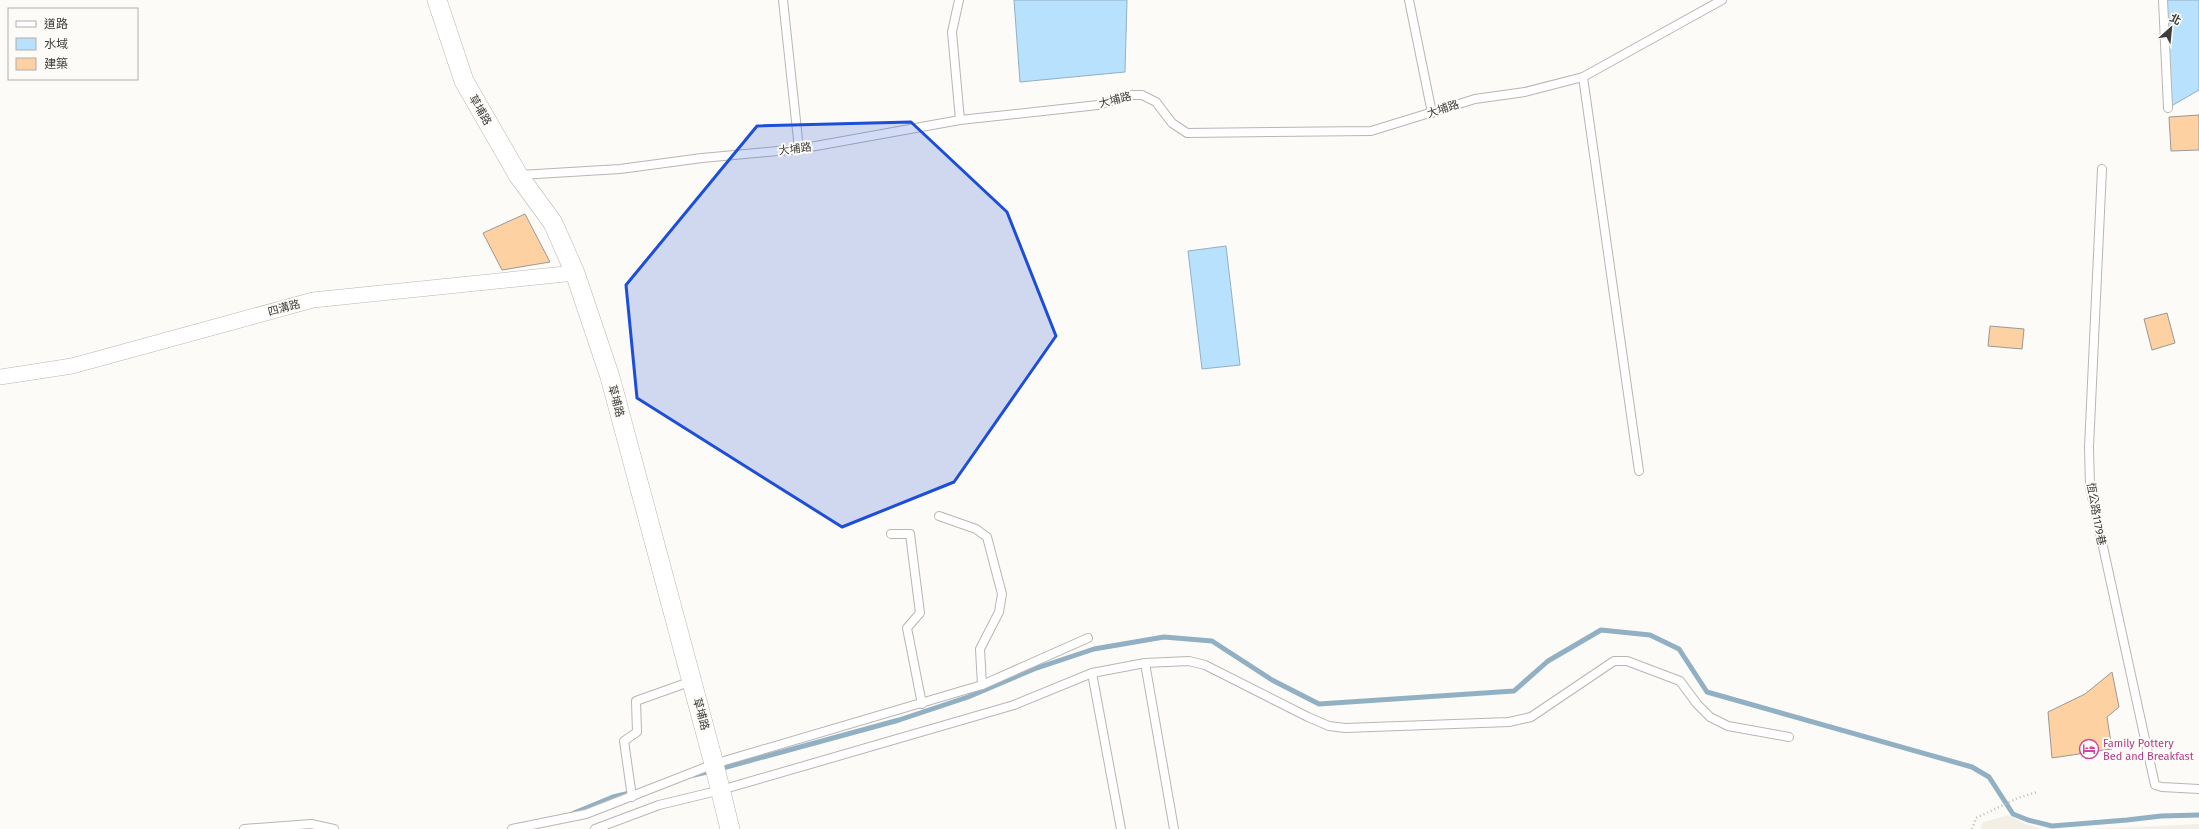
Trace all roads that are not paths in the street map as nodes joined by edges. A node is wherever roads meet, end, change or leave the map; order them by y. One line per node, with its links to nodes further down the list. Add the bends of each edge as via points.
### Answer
1 (437, 0): 13 (street, 草埔路, via 464,81)
2 (782, 0): 11 (lane)
3 (959, 0): 10 (lane, via 952,32)
4 (1409, 0): 9 (lane)
5 (1722, 0): 7 (lane, 大埔路)
6 (2163, 0): 8 (lane)
7 (1583, 77): 9 (lane, 大埔路, via 1525,92 1475,99); 16 (lane)
8 (2168, 108)
9 (1432, 113): 10 (lane, 大埔路, via 1372,131 1188,133 1172,123 1156,102 1142,95 1131,95 1098,105)
10 (960, 120): 11 (lane, 大埔路)
11 (799, 149): 13 (lane, 大埔路, via 620,169)
12 (2102, 170): 27 (lane, 恆公路1179巷, via 2089,447 2090,487 2155,785)
13 (518, 175): 14 (street, 草埔路, via 553,223)
14 (575, 273): 15 (street, 四溝路, via 313,300 72,366); 22 (street, 草埔路, via 610,377)
15 (0, 377)
16 (1639, 471)
17 (939, 516): 23 (lane, via 976,529 987,537 1002,594 999,612 980,649)
18 (891, 534): 24 (lane, via 910,534 920,614 907,628)
19 (1088, 638): 23 (lane)
20 (1145, 663): 21 (lane); 25 (lane, via 1189,661 1205,665 1329,726 1345,728 1509,722 1531,718 1614,661 1627,661 1680,681 1697,704 1710,716 1728,726); 36 (lane)
21 (1092, 673): 28 (lane, via 1014,704); 35 (lane)
22 (692, 681): 26 (street, 草埔路); 29 (lane, via 636,700 637,732 624,741)
23 (982, 685): 24 (lane)
24 (922, 704): 26 (lane)
25 (1789, 737)
26 (714, 764): 28 (street, 草埔路); 29 (lane)
27 (2199, 789)
28 (721, 790): 33 (lane, via 659,805); 34 (street, 草埔路)
29 (632, 797): 32 (lane, via 586,814)
30 (244, 829): 31 (lane, via 311,824)
31 (334, 829)
32 (512, 829)
33 (595, 829)
34 (730, 829)
35 (1121, 829)
36 (1174, 829)

